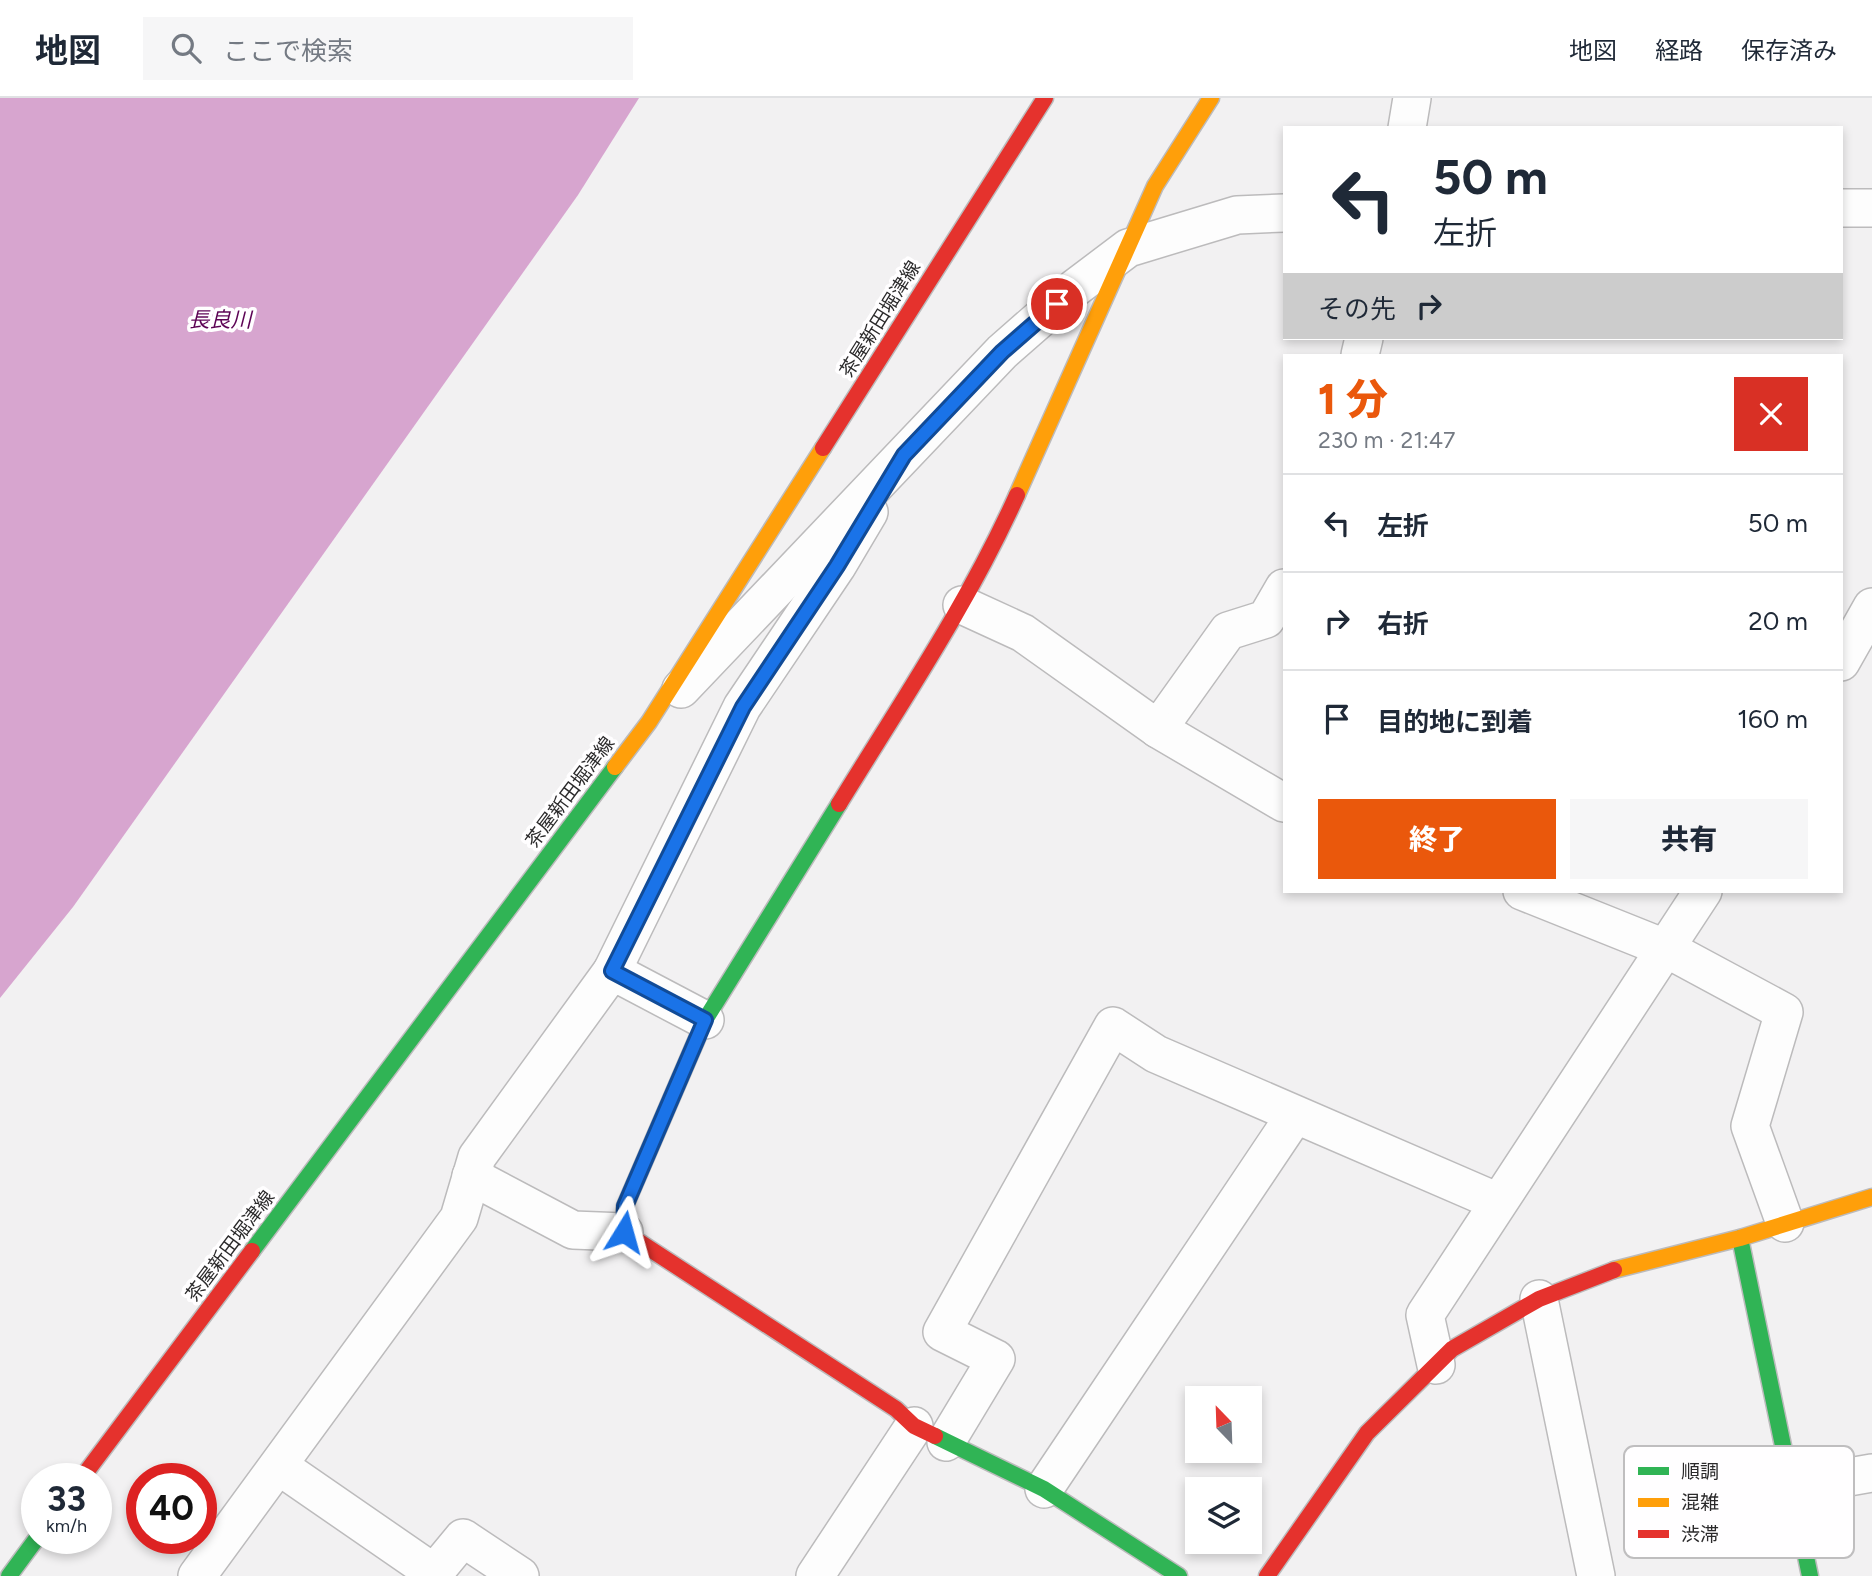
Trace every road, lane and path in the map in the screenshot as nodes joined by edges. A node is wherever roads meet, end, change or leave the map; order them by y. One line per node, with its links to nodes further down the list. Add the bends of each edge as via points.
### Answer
1 (1045, 98): 16 (street, 茶屋新田堀津線)
2 (1190, 98): 6 (street)
3 (1211, 98): 6 (street)
4 (1412, 98): 5 (street)
5 (1407, 126)
6 (1155, 186): 10 (street)
7 (1843, 208): 8 (street)
8 (1872, 208)
9 (1283, 213): 10 (street, via 1237,215)
10 (1128, 248): 11 (street, via 1002,352); 13 (street, via 991,553)
11 (904, 455): 16 (street); 22 (street, via 743,707)
12 (1283, 590): 17 (street, via 1266,619 1228,631)
13 (962, 605): 17 (street, via 1023,633); 23 (street)
14 (1872, 607): 15 (street)
15 (1843, 657)
16 (649, 722): 35 (street, 茶屋新田堀津線)
17 (1158, 729): 18 (street)
18 (1283, 802)
19 (1527, 893): 21 (street)
20 (1702, 893): 21 (street)
21 (1667, 949): 27 (street); 28 (street, via 1784,1012 1750,1126)
22 (612, 971): 23 (street); 25 (street, via 477,1157)
23 (705, 1020): 29 (street, via 625,1206)
24 (1295, 1115): 27 (street); 33 (street, via 1156,1054 1113,1026 942,1332 996,1359); 39 (street)
25 (471, 1176): 29 (street, via 573,1230); 36 (street, via 459,1218)
26 (1872, 1196): 28 (street)
27 (1498, 1202): 32 (street, via 1425,1315)
28 (1785, 1223): 30 (street)
29 (624, 1232): 33 (street)
30 (1740, 1238): 31 (street, via 1630,1264); 34 (street)
31 (1539, 1299): 32 (street, via 1452,1349); 48 (street)
32 (1436, 1365): 47 (street, via 1367,1433)
33 (930, 1434): 39 (street); 45 (street)
34 (1783, 1446)
35 (94, 1463)
36 (279, 1466): 43 (street); 44 (street, via 433,1573 463,1538)
37 (1872, 1473): 38 (street)
38 (1854, 1476)
39 (1044, 1489): 46 (street)
40 (25, 1554): 42 (street)
41 (1806, 1558): 49 (street)
42 (9, 1576)
43 (197, 1576)
44 (520, 1576)
45 (815, 1576)
46 (1179, 1576)
47 (1267, 1576)
48 (1596, 1576)
49 (1810, 1576)

